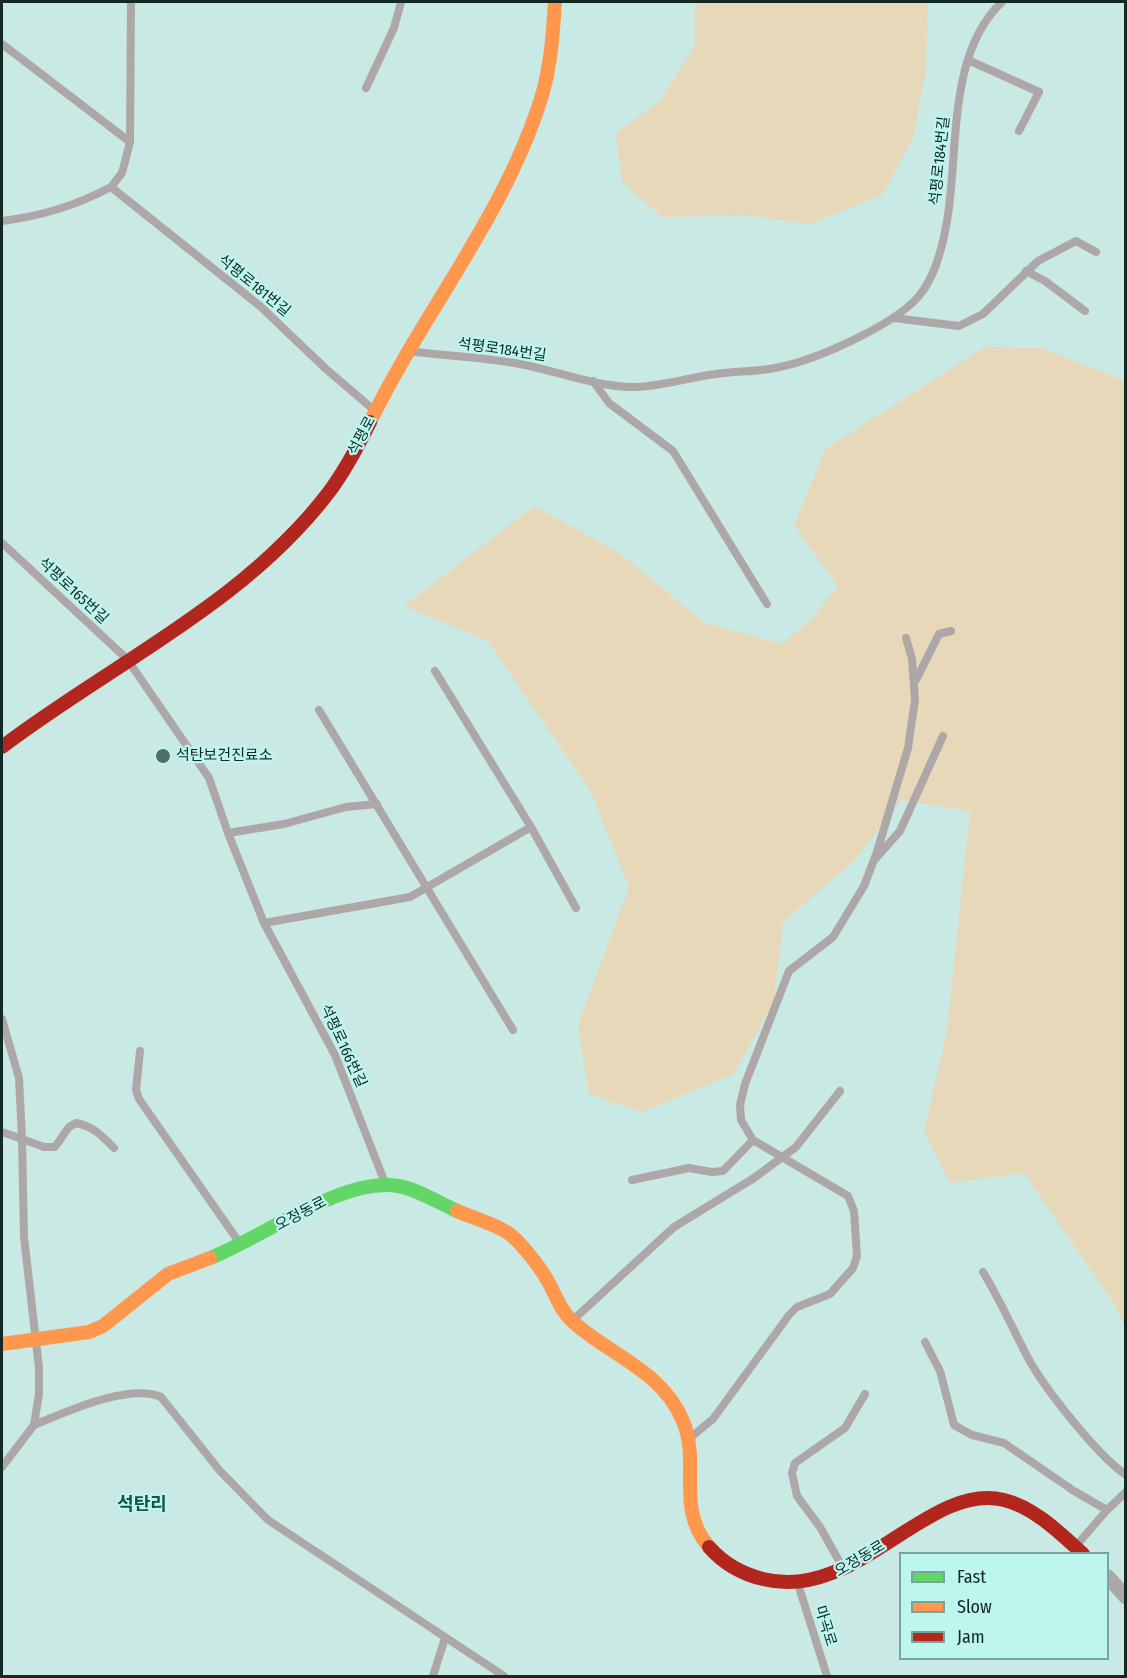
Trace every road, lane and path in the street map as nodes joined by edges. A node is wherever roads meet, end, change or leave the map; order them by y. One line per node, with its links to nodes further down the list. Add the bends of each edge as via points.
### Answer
1 (131, 2): 9 (lane)
2 (401, 2): 7 (lane, via 394,28)
3 (555, 2): 16 (street, 석평로, via 554,46 536,111 478,229)
4 (1002, 2): 6 (lane, 석평로184번길, via 979,29)
5 (2, 44): 9 (lane)
6 (968, 60): 8 (lane, via 1039,92); 15 (lane, 석평로184번길, via 947,222 936,261 920,295)
7 (366, 87)
8 (1019, 130)
9 (130, 142): 10 (lane, via 122,173)
10 (111, 187): 11 (lane, via 67,208); 18 (lane, 석평로181번길, via 260,306)
11 (2, 221)
12 (1096, 252): 13 (lane, via 1076,241)
13 (1026, 270): 14 (lane); 15 (lane, via 983,314 959,326)
14 (1085, 311)
15 (894, 318): 17 (lane, 석평로184번길, via 820,355 773,369 731,371 634,387)
16 (406, 351): 17 (lane, 석평로184번길, via 519,363); 18 (street, 석평로)
17 (593, 381): 20 (lane, via 609,403 673,451)
18 (375, 411): 23 (street, 석평로, via 329,492 293,532 256,568 203,609)
19 (2, 543): 23 (lane, 석평로165번길)
20 (767, 604)
21 (951, 631): 25 (lane, via 939,634)
22 (906, 638): 25 (lane)
23 (127, 659): 28 (street, 석평로); 31 (lane, 석평로166번길, via 209,777)
24 (435, 671): 30 (lane)
25 (915, 682): 32 (lane, via 908,748)
26 (319, 710): 29 (lane)
27 (943, 736): 32 (lane, via 900,831)
28 (2, 747)
29 (377, 804): 31 (lane); 33 (lane)
30 (531, 827): 33 (lane); 34 (lane)
31 (228, 833): 35 (lane, 석평로166번길)
32 (873, 862): 42 (lane, via 833,937 789,971 782,986 740,1106 741,1120)
33 (426, 888): 35 (lane, via 410,897); 37 (lane)
34 (576, 908)
35 (264, 923): 46 (lane, 석평로166번길, via 335,1055)
36 (2, 1019): 41 (lane, via 19,1078)
37 (513, 1030)
38 (140, 1051): 47 (lane, via 136,1090 139,1099)
39 (840, 1091): 44 (lane, via 796,1147)
40 (2, 1132): 41 (lane)
41 (22, 1139): 43 (lane, via 55,1147 76,1123 99,1132); 50 (lane, via 24,1237)
42 (753, 1140): 44 (lane); 45 (lane, via 723,1171 679,1169)
43 (114, 1148)
44 (782, 1158): 49 (lane, via 674,1227); 55 (lane, via 848,1196 854,1211 857,1256 853,1268 839,1286 789,1315 713,1419)
45 (632, 1180)
46 (386, 1185): 47 (street, 오정동로, via 335,1196); 49 (street, 오정동로, via 415,1192 509,1233 546,1277)
47 (242, 1246): 50 (street, 오정동로, via 168,1274 103,1326 89,1332)
48 (983, 1272): 57 (lane, via 1045,1382 1102,1455)
49 (572, 1321): 55 (street, 오정동로, via 658,1383 676,1408)
50 (35, 1340): 52 (street, 오정동로); 54 (lane, via 39,1368)
51 (925, 1342): 59 (lane, via 940,1371 954,1425 961,1431 1004,1443)
52 (2, 1344)
53 (865, 1394): 61 (lane, via 845,1428 795,1463 792,1473 797,1496)
54 (34, 1425): 56 (lane); 65 (lane, via 124,1394 145,1392 161,1397 220,1472 268,1520)
55 (688, 1439): 63 (street, 오정동로, via 688,1493 696,1529 711,1552 732,1568 753,1577)
56 (2, 1467)
57 (1125, 1475)
58 (1125, 1492): 59 (lane, 오정동로)
59 (1107, 1510): 60 (lane, 오정동로)
60 (1079, 1550): 61 (street, 오정동로, via 1021,1507 992,1498 937,1512)
61 (844, 1569): 63 (street, 오정동로, via 824,1580)
62 (1109, 1579): 64 (street)
63 (798, 1584): 68 (lane, 마곡로)
64 (1125, 1597)
65 (445, 1638): 66 (lane); 67 (lane)
66 (433, 1677)
67 (504, 1677)
68 (827, 1677)

